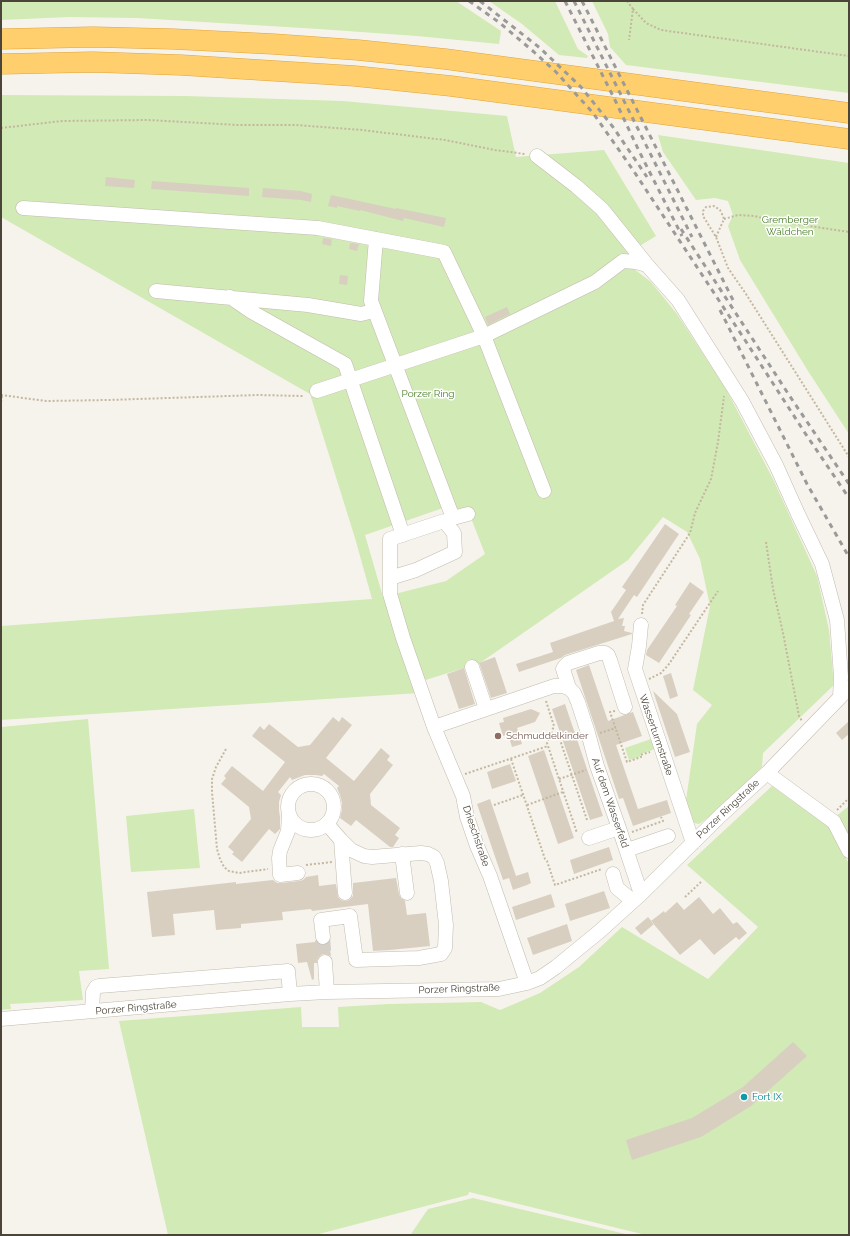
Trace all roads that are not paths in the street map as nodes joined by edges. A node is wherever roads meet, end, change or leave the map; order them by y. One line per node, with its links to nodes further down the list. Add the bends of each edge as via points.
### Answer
1 (1, 39): 3 (highway, via 173,39 358,50 445,59)
2 (1, 64): 4 (highway, via 93,62 355,76 467,88)
3 (849, 113)
4 (849, 139)
5 (537, 156): 8 (street, via 602,209)
6 (23, 208): 7 (street, via 318,228)
7 (376, 239): 11 (street, via 371,300); 12 (street, via 444,252)
8 (647, 265): 12 (street, via 623,261 595,282); 23 (street, via 678,300 706,342 776,464 822,564 837,620 841,677)
9 (156, 291): 10 (street)
10 (230, 297): 11 (street, via 308,305 361,314); 14 (street, via 345,364)
11 (374, 311): 13 (street)
12 (484, 336): 13 (street); 16 (street)
13 (395, 366): 14 (street); 17 (street, via 453,518)
14 (351, 380): 15 (street); 18 (street)
15 (317, 391)
16 (544, 491)
17 (468, 514)
18 (403, 535): 19 (street, Drieschstraße, via 390,539); 19 (street, via 444,521 454,533 455,552 416,570)
19 (390, 578): 26 (street, Drieschstraße, via 390,594 403,638)
20 (641, 625): 36 (street, Wasserturmstraße, via 635,669)
21 (472, 666): 25 (street)
22 (569, 688): 24 (street, Auf dem Wasserfeld, via 563,669 568,663 605,653 610,660); 25 (street, via 554,686); 31 (street, Auf dem Wasserfeld, via 574,693)
23 (845, 693): 27 (street, Porzer Ringstraße)
24 (625, 707)
25 (486, 709): 26 (street)
26 (434, 726): 47 (street, Drieschstraße, via 463,796 467,817)
27 (767, 773): 36 (street, Porzer Ringstraße); 38 (street, via 834,822)
28 (289, 815): 29 (street, via 288,800 292,793 297,787 312,783 326,789 334,802 332,818); 30 (street, via 297,826); 34 (street)
29 (327, 824): 30 (street, via 317,830); 35 (street)
30 (311, 830): 34 (street, via 300,831)
31 (620, 832): 32 (street); 37 (street, Auf dem Wasserfeld)
32 (583, 836)
33 (668, 836): 37 (street)
34 (285, 840): 40 (street, via 278,858 280,875)
35 (340, 840): 39 (street, via 351,850 364,856); 44 (street)
36 (692, 843): 43 (street, Porzer Ringstraße)
37 (626, 850): 43 (street, Auf dem Wasserfeld)
38 (849, 851)
39 (402, 854): 42 (street); 44 (street, via 428,854 434,857 437,864 446,926 445,948 441,954 419,958 356,960)
40 (300, 869)
41 (610, 871): 43 (street, via 617,888)
42 (407, 893)
43 (637, 898): 47 (street, Porzer Ringstraße, via 556,967)
44 (348, 916): 45 (street, via 322,920)
45 (322, 937)
46 (325, 962): 48 (street)
47 (527, 983): 48 (street, Porzer Ringstraße, via 499,989)
48 (327, 992): 49 (street, Porzer Ringstraße)
49 (290, 994): 50 (street, Porzer Ringstraße); 50 (street, via 288,971 99,986 93,992)
50 (92, 1011): 51 (street, Porzer Ringstraße)
51 (1, 1019)

